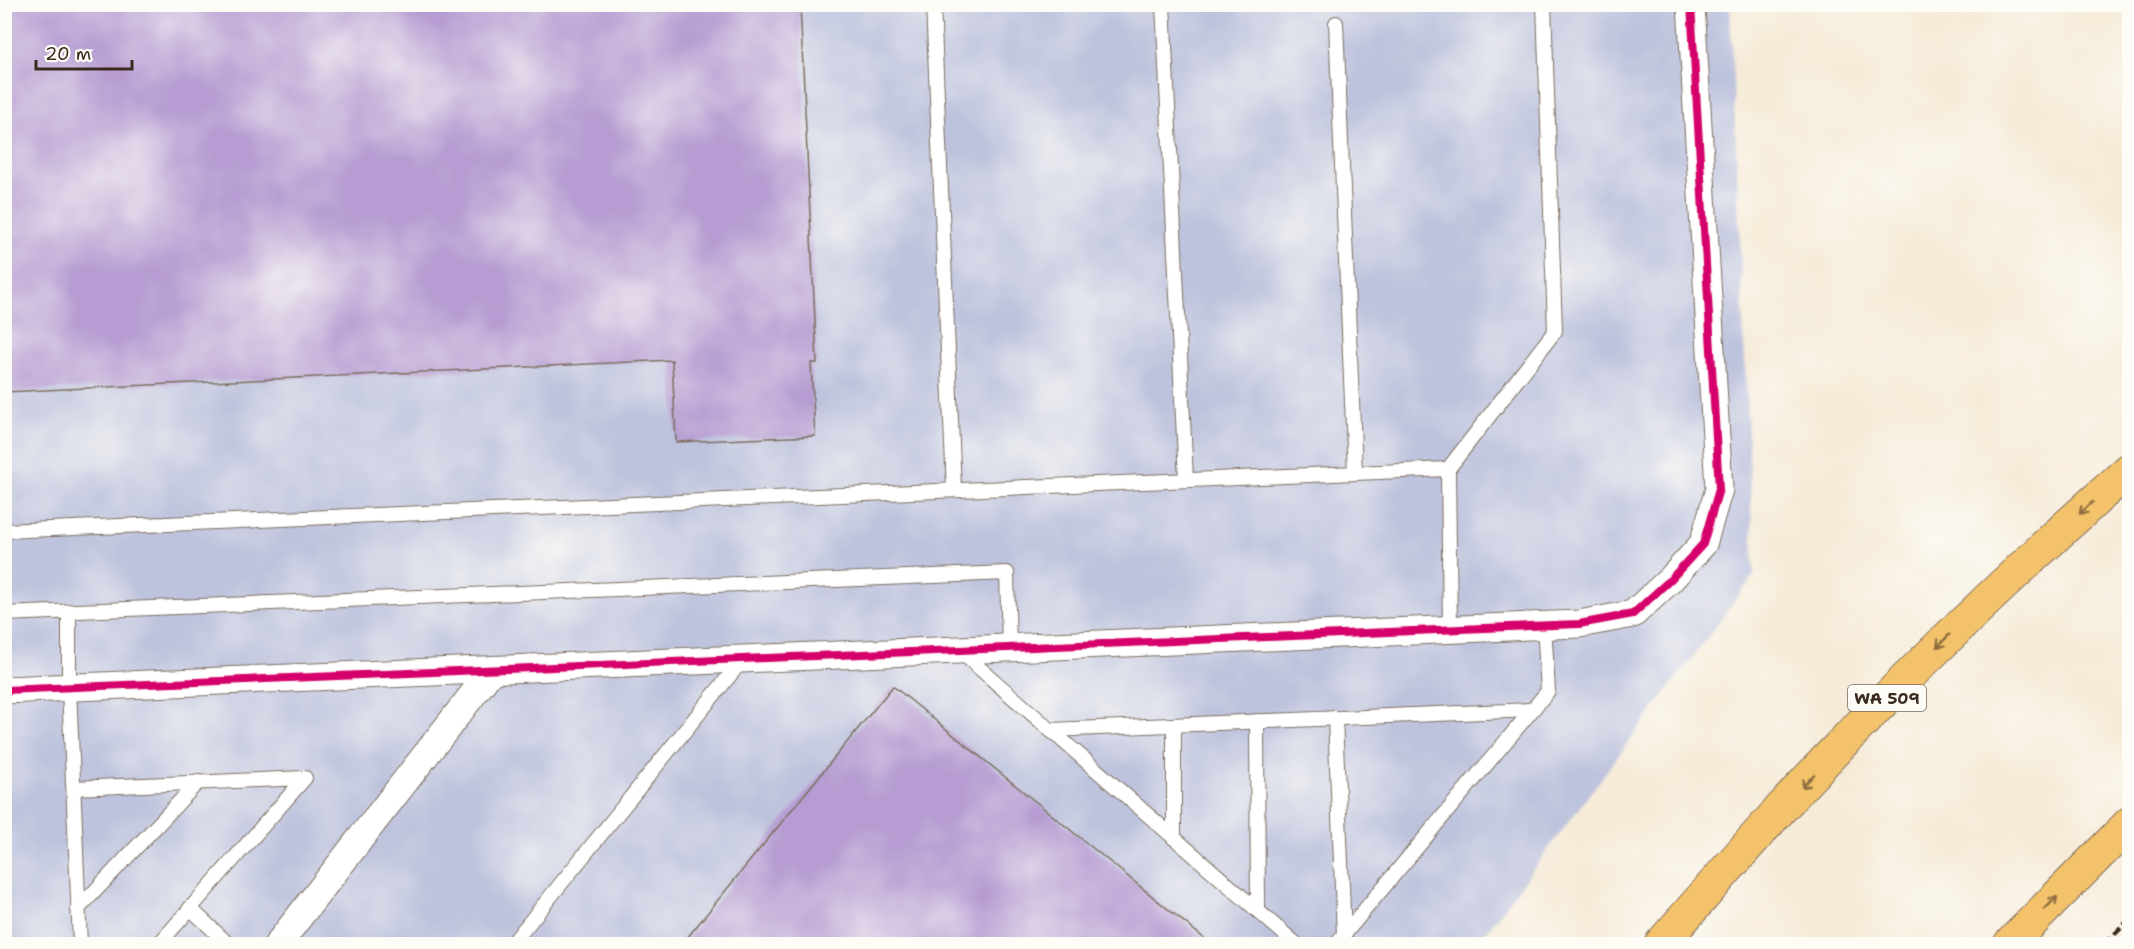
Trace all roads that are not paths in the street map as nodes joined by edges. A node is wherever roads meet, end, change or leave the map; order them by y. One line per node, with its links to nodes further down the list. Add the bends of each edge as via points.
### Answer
1 (933, 4): 10 (lane)
2 (1163, 4): 9 (lane)
3 (1544, 4): 6 (lane, via 1555,331)
4 (1691, 4): 14 (street, via 1719,489 1703,544 1633,614 1579,624)
5 (1336, 23): 8 (lane)
6 (1448, 469): 8 (lane); 15 (lane)
7 (2130, 469): 41 (highway, WA 509, one-way to 41, via 2045,544 1851,734)
8 (1355, 473): 9 (lane)
9 (1186, 480): 10 (lane)
10 (954, 490): 11 (lane)
11 (4, 531)
12 (69, 612): 13 (lane); 16 (lane, via 1007,573); 20 (lane)
13 (4, 614)
14 (1544, 625): 15 (street); 22 (lane, via 1548,691)
15 (1450, 630): 16 (street)
16 (1009, 648): 17 (street)
17 (958, 650): 18 (street); 26 (lane)
18 (744, 659): 19 (street); 39 (lane)
19 (492, 670): 20 (street); 38 (street)
20 (69, 688): 21 (street); 28 (lane)
21 (4, 690)
22 (1532, 710): 23 (lane); 34 (lane)
23 (1335, 718): 24 (lane); 34 (lane)
24 (1257, 721): 25 (lane); 33 (lane)
25 (1174, 725): 26 (lane); 30 (lane)
26 (1050, 730): 30 (lane)
27 (198, 782): 28 (lane); 31 (lane, via 304,778); 32 (lane)
28 (74, 788): 32 (lane)
29 (2130, 823): 42 (highway, one-way to 29)
30 (1174, 838): 33 (lane)
31 (190, 908): 36 (lane); 37 (lane)
32 (78, 909): 35 (lane)
33 (1258, 911): 40 (lane)
34 (1340, 940)
35 (80, 945)
36 (159, 945)
37 (228, 945)
38 (278, 945)
39 (512, 945)
40 (1296, 945)
41 (1661, 945)
42 (2010, 945)

